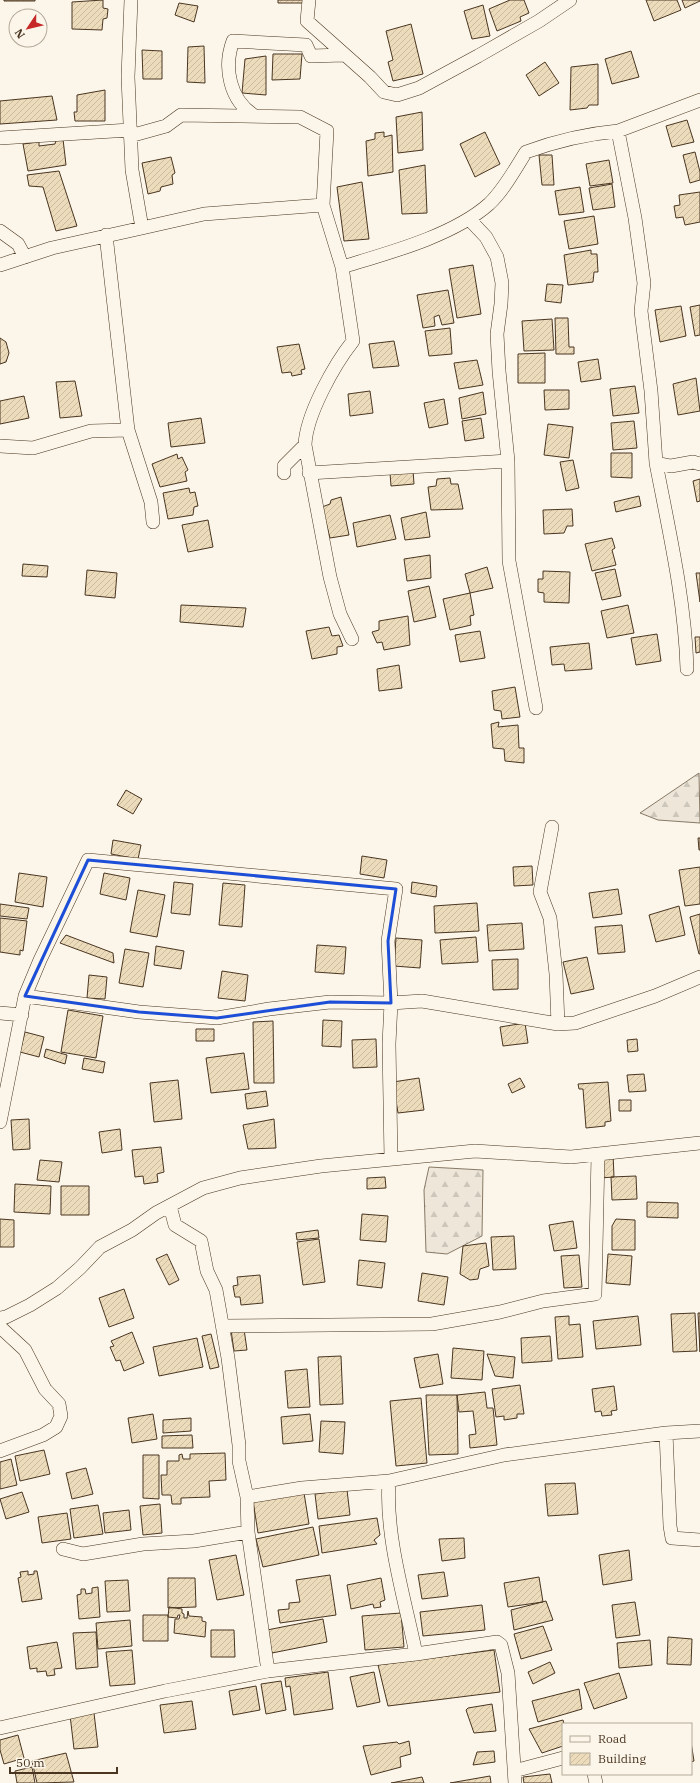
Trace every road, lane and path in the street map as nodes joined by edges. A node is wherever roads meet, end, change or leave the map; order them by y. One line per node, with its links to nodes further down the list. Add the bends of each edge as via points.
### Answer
1 (131, 0): 8 (street, via 128,77)
2 (309, 0): 4 (street, via 308,21)
3 (570, 0): 4 (street, via 478,56 419,88 396,95 384,92)
4 (344, 55): 6 (street, via 311,56 306,45 233,41 229,51 229,81 246,110)
5 (700, 100): 7 (street)
6 (255, 116): 8 (street, via 181,115 166,126); 10 (street, via 300,117 327,131)
7 (618, 131): 11 (street, via 553,142 526,152 490,203); 22 (street, via 635,218 644,283 641,311 651,391)
8 (130, 133): 9 (street); 12 (street, via 132,170)
9 (0, 138)
10 (323, 205): 12 (street, via 204,214); 17 (street)
11 (469, 219): 17 (street, via 396,251); 21 (street, via 486,237 496,257 502,282 497,334)
12 (142, 228): 14 (street)
13 (0, 231): 15 (street, via 18,244)
14 (106, 235): 15 (street); 18 (street)
15 (25, 257): 16 (street)
16 (0, 265)
17 (342, 267): 19 (street, via 353,341 341,357 318,402 305,433)
18 (128, 430): 20 (street, via 91,431 33,448); 26 (street, via 152,502)
19 (305, 445): 24 (street, via 284,466); 25 (street)
20 (0, 446)
21 (508, 461): 25 (street); 29 (street, via 508,561)
22 (656, 463): 23 (street, via 671,466 693,462); 28 (street, via 672,544 686,642)
23 (700, 464)
24 (284, 473)
25 (309, 473): 27 (street, via 330,577 340,614)
26 (153, 522)
27 (352, 639)
28 (687, 669)
29 (536, 708)
30 (552, 827): 36 (street, via 540,892 550,918)
31 (700, 977): 36 (street, via 575,1024)
32 (25, 996): 33 (street, via 139,1012 217,1018 330,1002); 33 (street, via 88,860 396,889 388,941); 35 (street)
33 (391, 1003): 36 (street, via 422,1001); 40 (street)
34 (0, 1013): 35 (street)
35 (22, 1015): 37 (street)
36 (558, 1024)
37 (0, 1122)
38 (700, 1143): 39 (street)
39 (598, 1155): 40 (street, via 571,1157 475,1151); 43 (street, via 595,1294 543,1301 500,1312 432,1324)
40 (391, 1159): 41 (street, via 240,1178 204,1188)
41 (170, 1206): 42 (street, via 100,1247 57,1288 30,1305); 43 (street, via 174,1225 201,1242 207,1271 216,1290)
42 (0, 1318)
43 (223, 1326): 49 (street, via 239,1461)
44 (0, 1327): 47 (street, via 25,1350 45,1389 59,1404 61,1416 56,1427)
45 (700, 1431): 46 (street)
46 (666, 1433): 48 (street, via 504,1455); 51 (street, via 672,1538)
47 (0, 1451)
48 (389, 1481): 49 (street, via 302,1488); 53 (street, via 387,1502 390,1527)
49 (247, 1497): 50 (street)
50 (248, 1532): 52 (street, via 83,1554); 54 (street)
51 (700, 1540)
52 (63, 1549)
53 (416, 1654): 54 (street); 57 (street, via 499,1643 508,1673)
54 (268, 1671): 55 (street)
55 (0, 1728)
56 (562, 1758): 57 (street)
57 (515, 1777)

